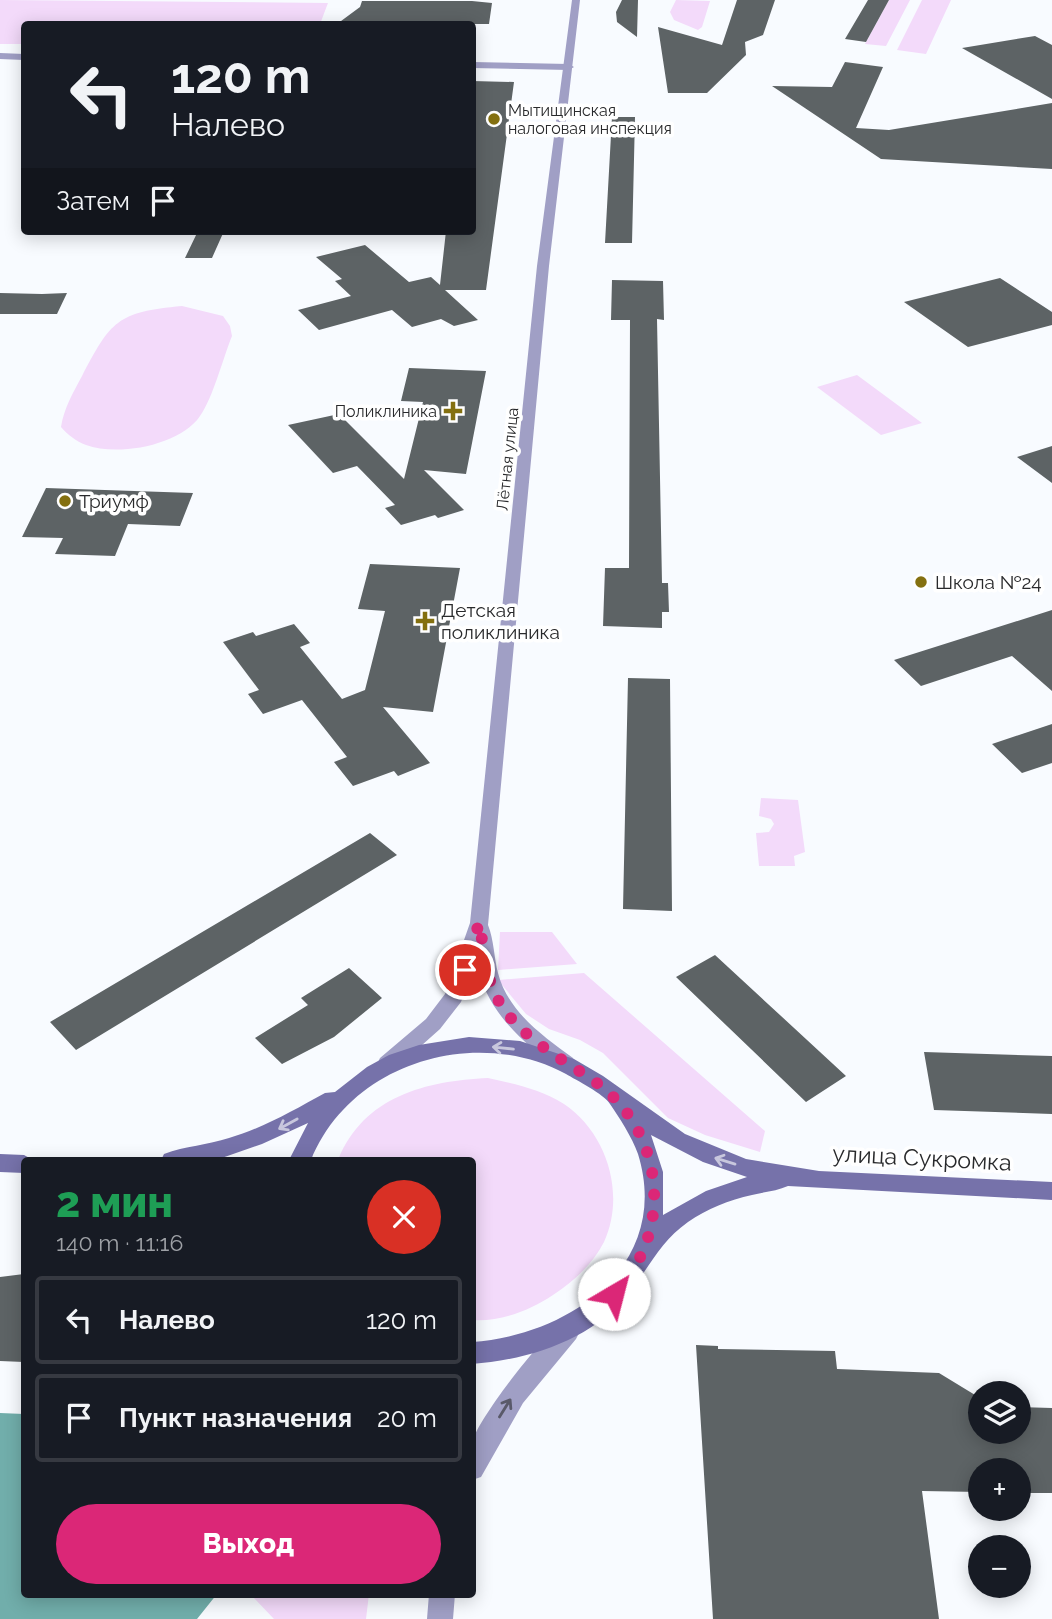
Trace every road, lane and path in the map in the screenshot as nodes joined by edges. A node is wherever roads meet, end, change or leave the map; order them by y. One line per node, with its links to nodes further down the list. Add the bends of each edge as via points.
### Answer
1 (576, 0): 5 (street, Лётная улица)
2 (0, 56): 3 (street)
3 (21, 57)
4 (476, 65): 5 (street)
5 (569, 67): 6 (street, Лётная улица, via 543,266)
6 (479, 923): 7 (street, via 496,997 536,1042); 8 (street, via 454,997 433,1024)
7 (569, 1066): 8 (main road, one-way to 8, via 508,1047 467,1045 429,1051); 9 (main road)
8 (381, 1069): 10 (main road)
9 (602, 1087): 15 (main road, one-way to 9, via 710,1156 675,1139); 17 (main road, via 626,1112 651,1161 655,1194 651,1229)
10 (347, 1091): 11 (main road, one-way to 11, via 269,1135); 12 (main road, via 325,1114)
11 (188, 1157)
12 (301, 1157)
13 (0, 1163): 14 (main road)
14 (21, 1164)
15 (791, 1178): 16 (main road, улица Сукромка); 17 (main road, via 724,1193 691,1210 657,1235)
16 (1052, 1191)
17 (636, 1265): 18 (main road, via 614,1294)
18 (572, 1327): 19 (main road, via 522,1347); 20 (street, one-way to 18, via 505,1406)
19 (476, 1353)
20 (476, 1460)
21 (443, 1598): 22 (street)
22 (440, 1619)

